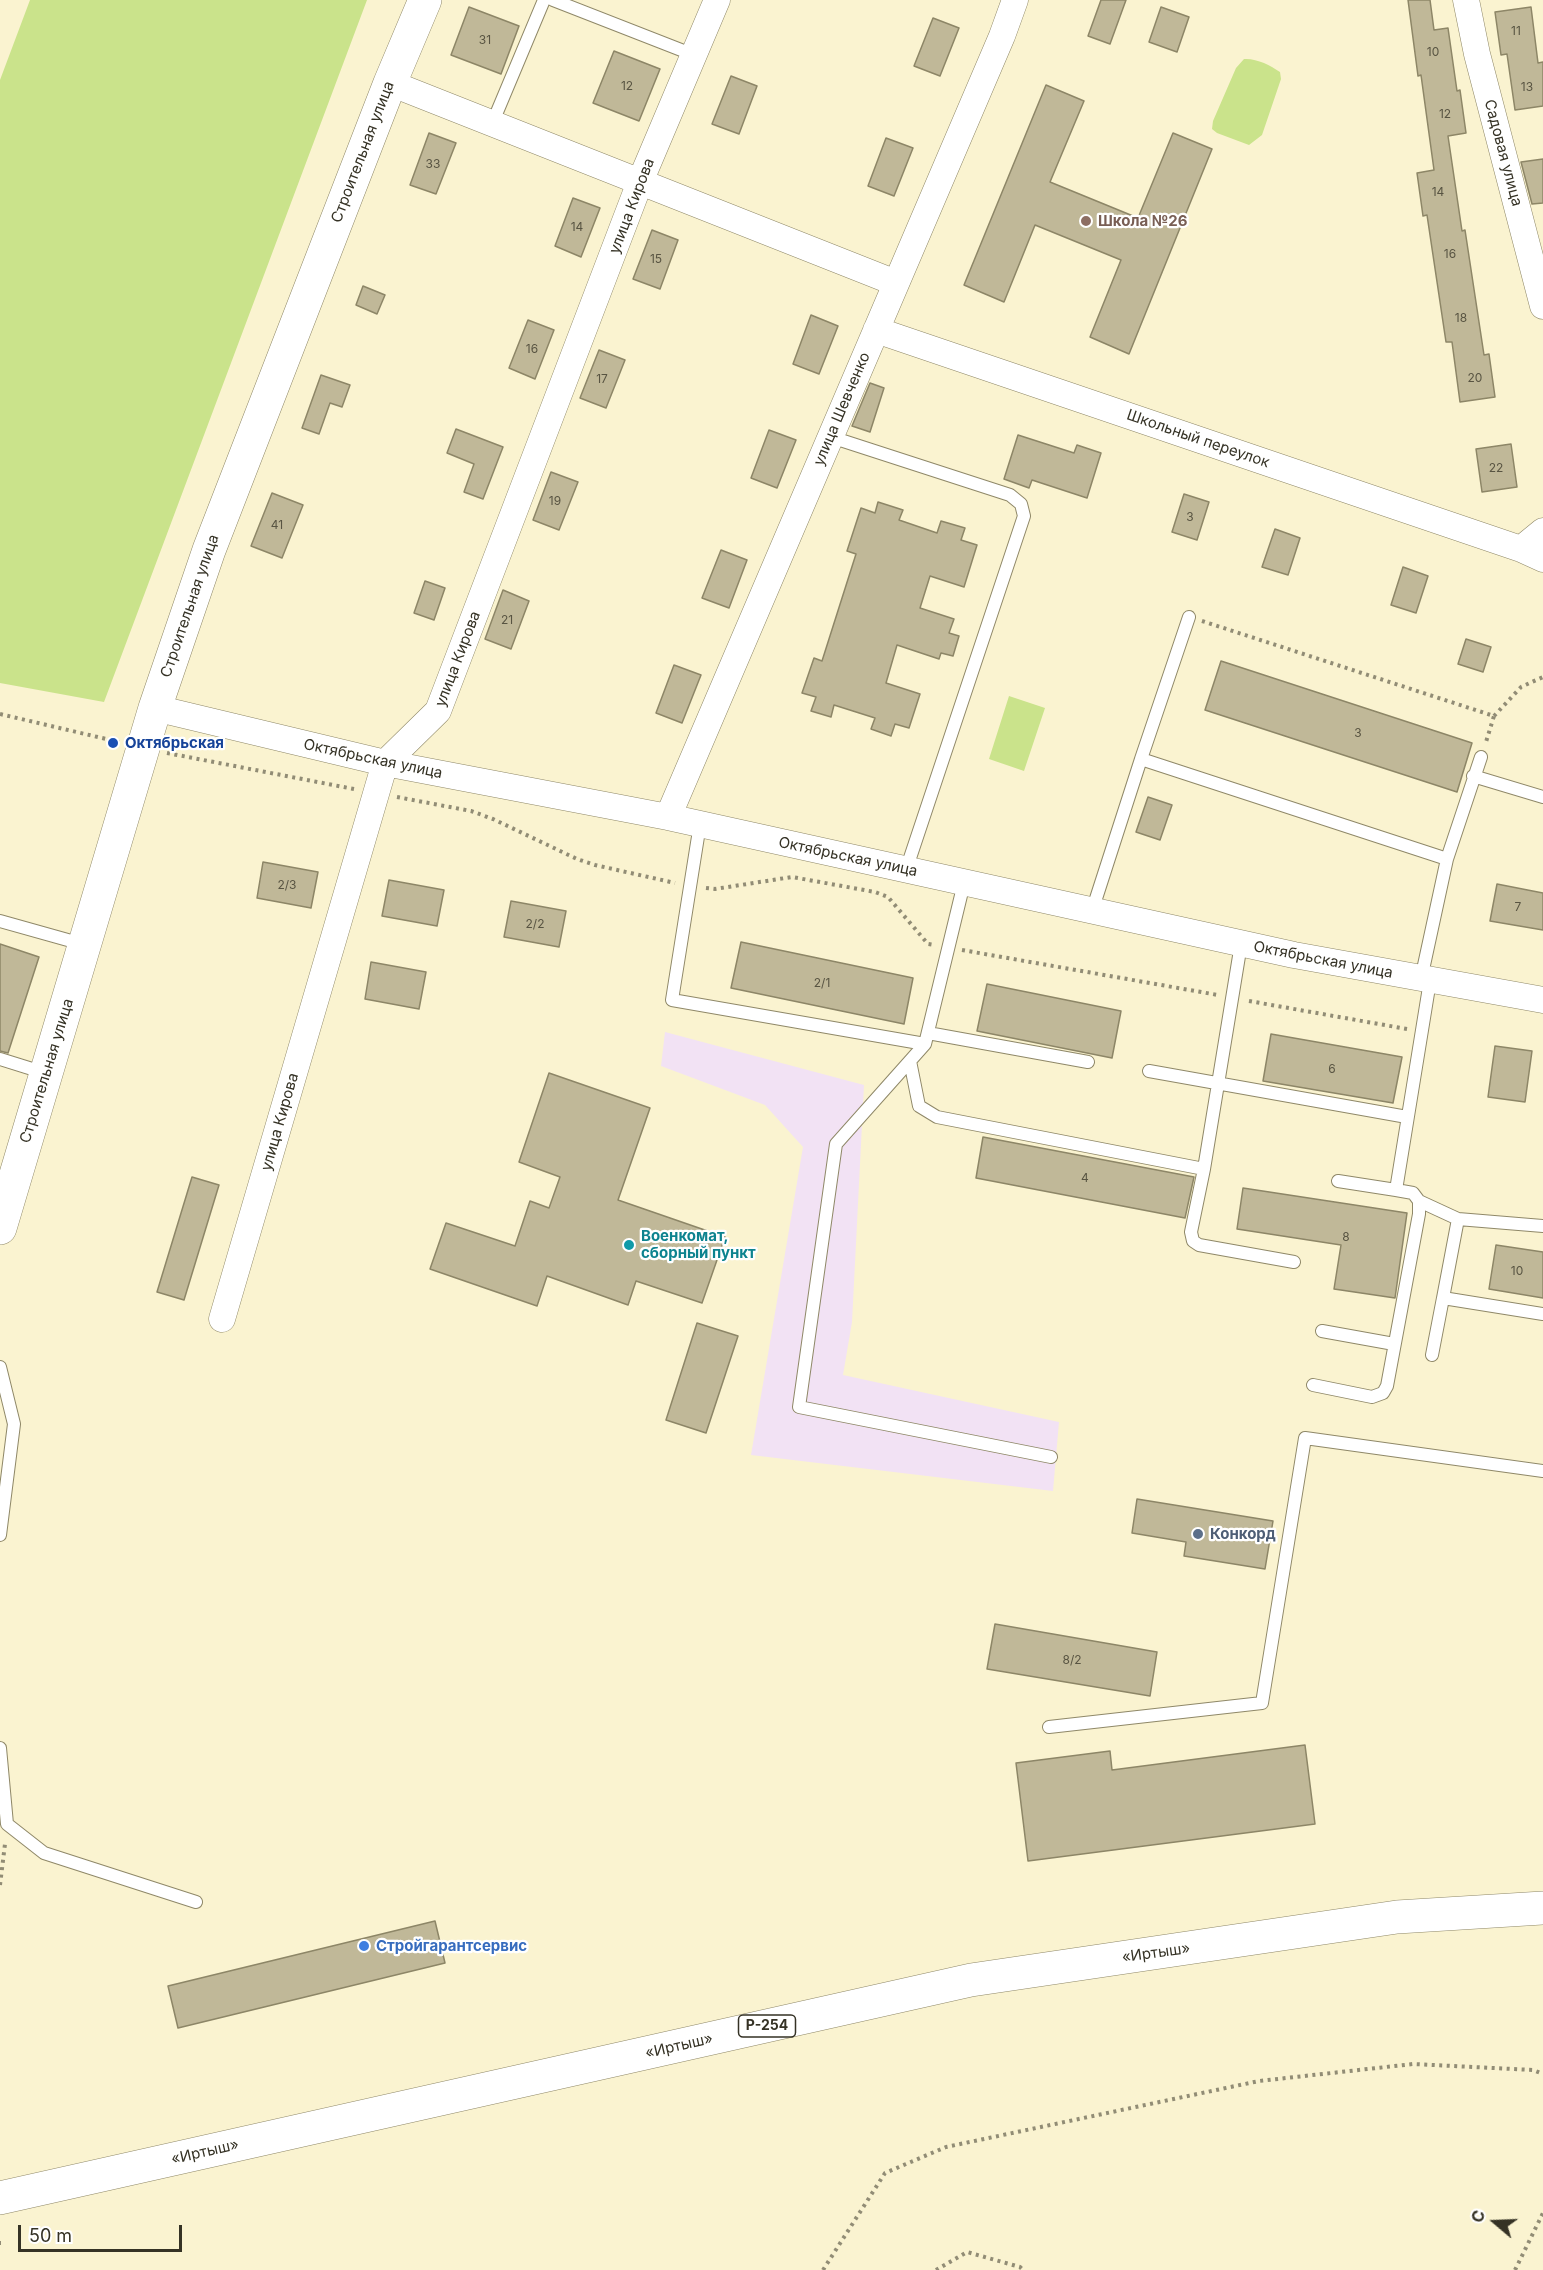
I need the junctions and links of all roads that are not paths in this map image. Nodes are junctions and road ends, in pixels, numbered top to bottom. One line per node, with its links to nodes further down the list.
1 (425, 0): 8 (main road, Строительная улица)
2 (544, 0): 9 (lane)
3 (553, 0): 7 (lane)
4 (1014, 0): 11 (street, улица Шевченко)
5 (1466, 0): 12 (street, Садовая улица)
6 (711, 2): 7 (street, улица Кирова)
7 (694, 55): 10 (street, улица Кирова)
8 (390, 83): 9 (street); 18 (main road, Строительная улица)
9 (492, 124): 10 (street)
10 (640, 182): 11 (street); 21 (street, улица Кирова)
11 (896, 283): 13 (street, улица Шевченко)
12 (1543, 306)
13 (876, 330): 14 (street, улица Шевченко); 16 (street, Школьный переулок)
14 (831, 437): 24 (street, улица Шевченко); 27 (lane)
15 (1543, 531): 16 (street, Школьный переулок)
16 (1532, 554)
17 (1189, 617): 20 (lane)
18 (155, 708): 21 (street, Октябрьская улица); 32 (main road, Строительная улица)
19 (1481, 757): 22 (lane)
20 (1141, 759): 26 (lane); 29 (lane)
21 (385, 763): 24 (street, Октябрьская улица); 53 (street, улица Кирова)
22 (1473, 776): 23 (lane); 26 (lane)
23 (1543, 797)
24 (668, 818): 25 (street, Октябрьская улица)
25 (700, 824): 27 (street, Октябрьская улица); 35 (lane)
26 (1447, 859): 33 (lane)
27 (906, 870): 28 (street, Октябрьская улица)
28 (964, 883): 29 (street, Октябрьская улица); 35 (lane)
29 (1092, 911): 31 (street, Октябрьская улица)
30 (0, 921): 32 (lane)
31 (1241, 944): 33 (street, Октябрьская улица); 41 (lane)
32 (85, 945): 40 (main road, Строительная улица)
33 (1425, 980): 34 (street, Октябрьская улица); 42 (lane)
34 (1543, 1000)
35 (927, 1039): 37 (lane); 38 (lane)
36 (0, 1059): 40 (lane)
37 (910, 1061): 43 (lane); 59 (lane)
38 (1089, 1062)
39 (1149, 1071): 41 (lane)
40 (46, 1073): 49 (main road, Строительная улица)
41 (1218, 1082): 42 (lane); 43 (lane)
42 (1407, 1117): 45 (lane)
43 (1204, 1169): 50 (lane)
44 (1338, 1181): 45 (lane)
45 (1396, 1190): 46 (lane)
46 (1419, 1201): 47 (lane); 55 (lane)
47 (1458, 1219): 48 (lane); 51 (lane)
48 (1543, 1226)
49 (0, 1228)
50 (1294, 1262)
51 (1443, 1298): 52 (lane); 56 (lane)
52 (1543, 1314)
53 (222, 1319)
54 (1322, 1331): 55 (lane)
55 (1394, 1344): 58 (lane)
56 (1432, 1355)
57 (0, 1367): 61 (lane)
58 (1313, 1385)
59 (1051, 1457)
60 (1543, 1471): 62 (lane)
61 (0, 1535)
62 (1049, 1727)
63 (0, 1748): 64 (lane)
64 (196, 1902)
65 (1543, 1908): 66 (main road, «Иртыш» / Р-254)
66 (0, 2198)

